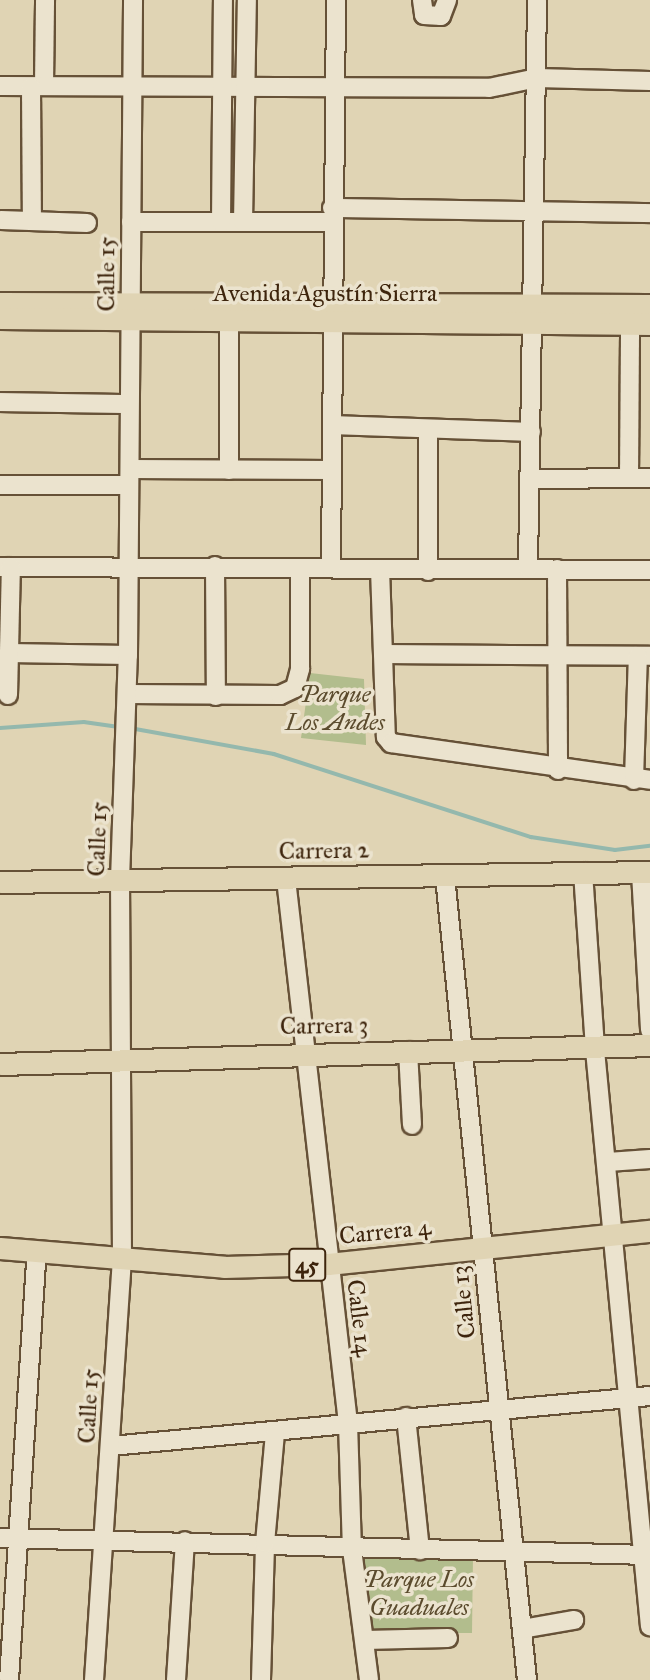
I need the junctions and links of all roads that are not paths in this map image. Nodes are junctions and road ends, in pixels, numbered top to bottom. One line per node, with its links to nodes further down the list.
1 (46, 0): 15 (street)
2 (133, 0): 11 (street, Calle 15)
3 (223, 0): 12 (street)
4 (247, 0): 13 (street)
5 (336, 0): 16 (street)
6 (422, 0): 8 (street)
7 (537, 0): 9 (street)
8 (446, 7)
9 (537, 78): 10 (street); 16 (street); 17 (street)
10 (650, 81)
11 (131, 85): 12 (street); 15 (street); 22 (street, Calle 15)
12 (223, 85): 13 (street); 23 (street)
13 (247, 85): 16 (street); 24 (street)
14 (0, 86): 15 (street)
15 (37, 86): 21 (street)
16 (334, 87): 19 (street)
17 (535, 211): 18 (street); 19 (street); 30 (street)
18 (650, 213)
19 (332, 215): 24 (street); 29 (street)
20 (1, 220): 21 (street)
21 (32, 220): 25 (street)
22 (131, 222): 23 (street); 28 (street, Calle 15)
23 (221, 222): 24 (street)
24 (243, 222)
25 (87, 223)
26 (0, 303): 28 (main road, Avenida Agustín Sierra)
27 (650, 305): 30 (main road, Avenida Agustín Sierra)
28 (131, 312): 29 (main road, Avenida Agustín Sierra); 31 (main road, Avenida Agustín Sierra); 32 (main road, Avenida Agustín Sierra); 35 (street, Calle 15)
29 (332, 312): 30 (main road, Avenida Agustín Sierra); 32 (main road, Avenida Agustín Sierra); 36 (street)
30 (530, 313): 33 (main road, Avenida Agustín Sierra); 38 (street)
31 (0, 318)
32 (229, 320): 39 (street)
33 (640, 324): 42 (street)
34 (0, 402): 35 (street)
35 (129, 404): 41 (street, Calle 15)
36 (332, 425): 37 (street); 40 (street)
37 (428, 429): 38 (street); 55 (street)
38 (531, 432): 44 (street)
39 (229, 470): 40 (street); 41 (street)
40 (331, 470): 49 (street)
41 (130, 477): 45 (street); 46 (street, Calle 15)
42 (629, 478): 43 (street); 44 (street)
43 (650, 478)
44 (531, 479): 50 (street)
45 (0, 485)
46 (129, 565): 47 (street); 48 (street); 58 (street, Calle 15)
47 (215, 566): 51 (street); 63 (street)
48 (6, 567): 56 (street)
49 (331, 568): 51 (street); 52 (street)
50 (528, 568): 53 (street); 55 (street)
51 (300, 569): 63 (street)
52 (380, 569): 55 (street); 57 (street)
53 (557, 569): 54 (street); 59 (street)
54 (650, 570)
55 (428, 571)
56 (9, 653): 58 (street); 62 (street)
57 (383, 653): 59 (street); 64 (street)
58 (128, 655): 61 (street, Calle 15)
59 (556, 656): 60 (street); 64 (street)
60 (644, 656): 65 (street)
61 (128, 694): 63 (street); 70 (street, Calle 15)
62 (8, 695)
63 (216, 696)
64 (558, 771): 65 (street)
65 (642, 780)
66 (583, 872): 67 (main road, Carrera 2); 68 (main road, Carrera 2); 74 (street)
67 (645, 873): 72 (street)
68 (445, 877): 69 (main road, Carrera 2); 76 (street, Calle 13)
69 (286, 878): 70 (main road, Carrera 2); 77 (street, Calle 14)
70 (120, 880): 71 (main road, Carrera 2); 78 (street, Calle 15)
71 (0, 882)
72 (650, 1031)
73 (650, 1045): 74 (main road, Carrera 3)
74 (595, 1050): 76 (main road, Carrera 3); 82 (street)
75 (408, 1051): 76 (main road, Carrera 3); 77 (main road, Carrera 3); 80 (street)
76 (463, 1052): 86 (street, Calle 13)
77 (306, 1053): 78 (main road, Carrera 3); 89 (street, Calle 14)
78 (121, 1058): 79 (main road, Carrera 3); 88 (street, Calle 15)
79 (0, 1065)
80 (412, 1125)
81 (650, 1159): 82 (street)
82 (608, 1162): 84 (street)
83 (650, 1231): 84 (main road, Carrera 4 / 45)
84 (613, 1235): 86 (main road, Carrera 4 / 45); 91 (street)
85 (0, 1248): 87 (main road, Carrera 4 / 45)
86 (483, 1250): 89 (main road, Carrera 4 / 45); 92 (street, Calle 13)
87 (37, 1252): 88 (main road, Carrera 4 / 45); 97 (street)
88 (122, 1259): 89 (main road, Carrera 4 / 45); 96 (street, Calle 15)
89 (328, 1264): 94 (street, Calle 14)
90 (650, 1396): 91 (street)
91 (631, 1398): 92 (street); 104 (street)
92 (500, 1412): 93 (street); 103 (street, Calle 13)
93 (406, 1417): 94 (street); 102 (street)
94 (348, 1423): 95 (street); 101 (street, Calle 14)
95 (275, 1434): 96 (street); 100 (street)
96 (111, 1446): 98 (street, Calle 15)
97 (8, 1539): 98 (street); 110 (street)
98 (105, 1539): 99 (street); 111 (street, Calle 15)
99 (185, 1541): 100 (street); 112 (street)
100 (265, 1543): 101 (street); 113 (street)
101 (352, 1549): 102 (street); 109 (street, Calle 14)
102 (420, 1550): 103 (street)
103 (514, 1553): 104 (street); 107 (street, Calle 13)
104 (646, 1555): 106 (street)
105 (574, 1620): 107 (street)
106 (650, 1626)
107 (522, 1629): 115 (street, Calle 13)
108 (449, 1637): 109 (street)
109 (365, 1640): 114 (street, Calle 14)
110 (9, 1680)
111 (94, 1680)
112 (176, 1680)
113 (261, 1680)
114 (369, 1680)
115 (527, 1680)

